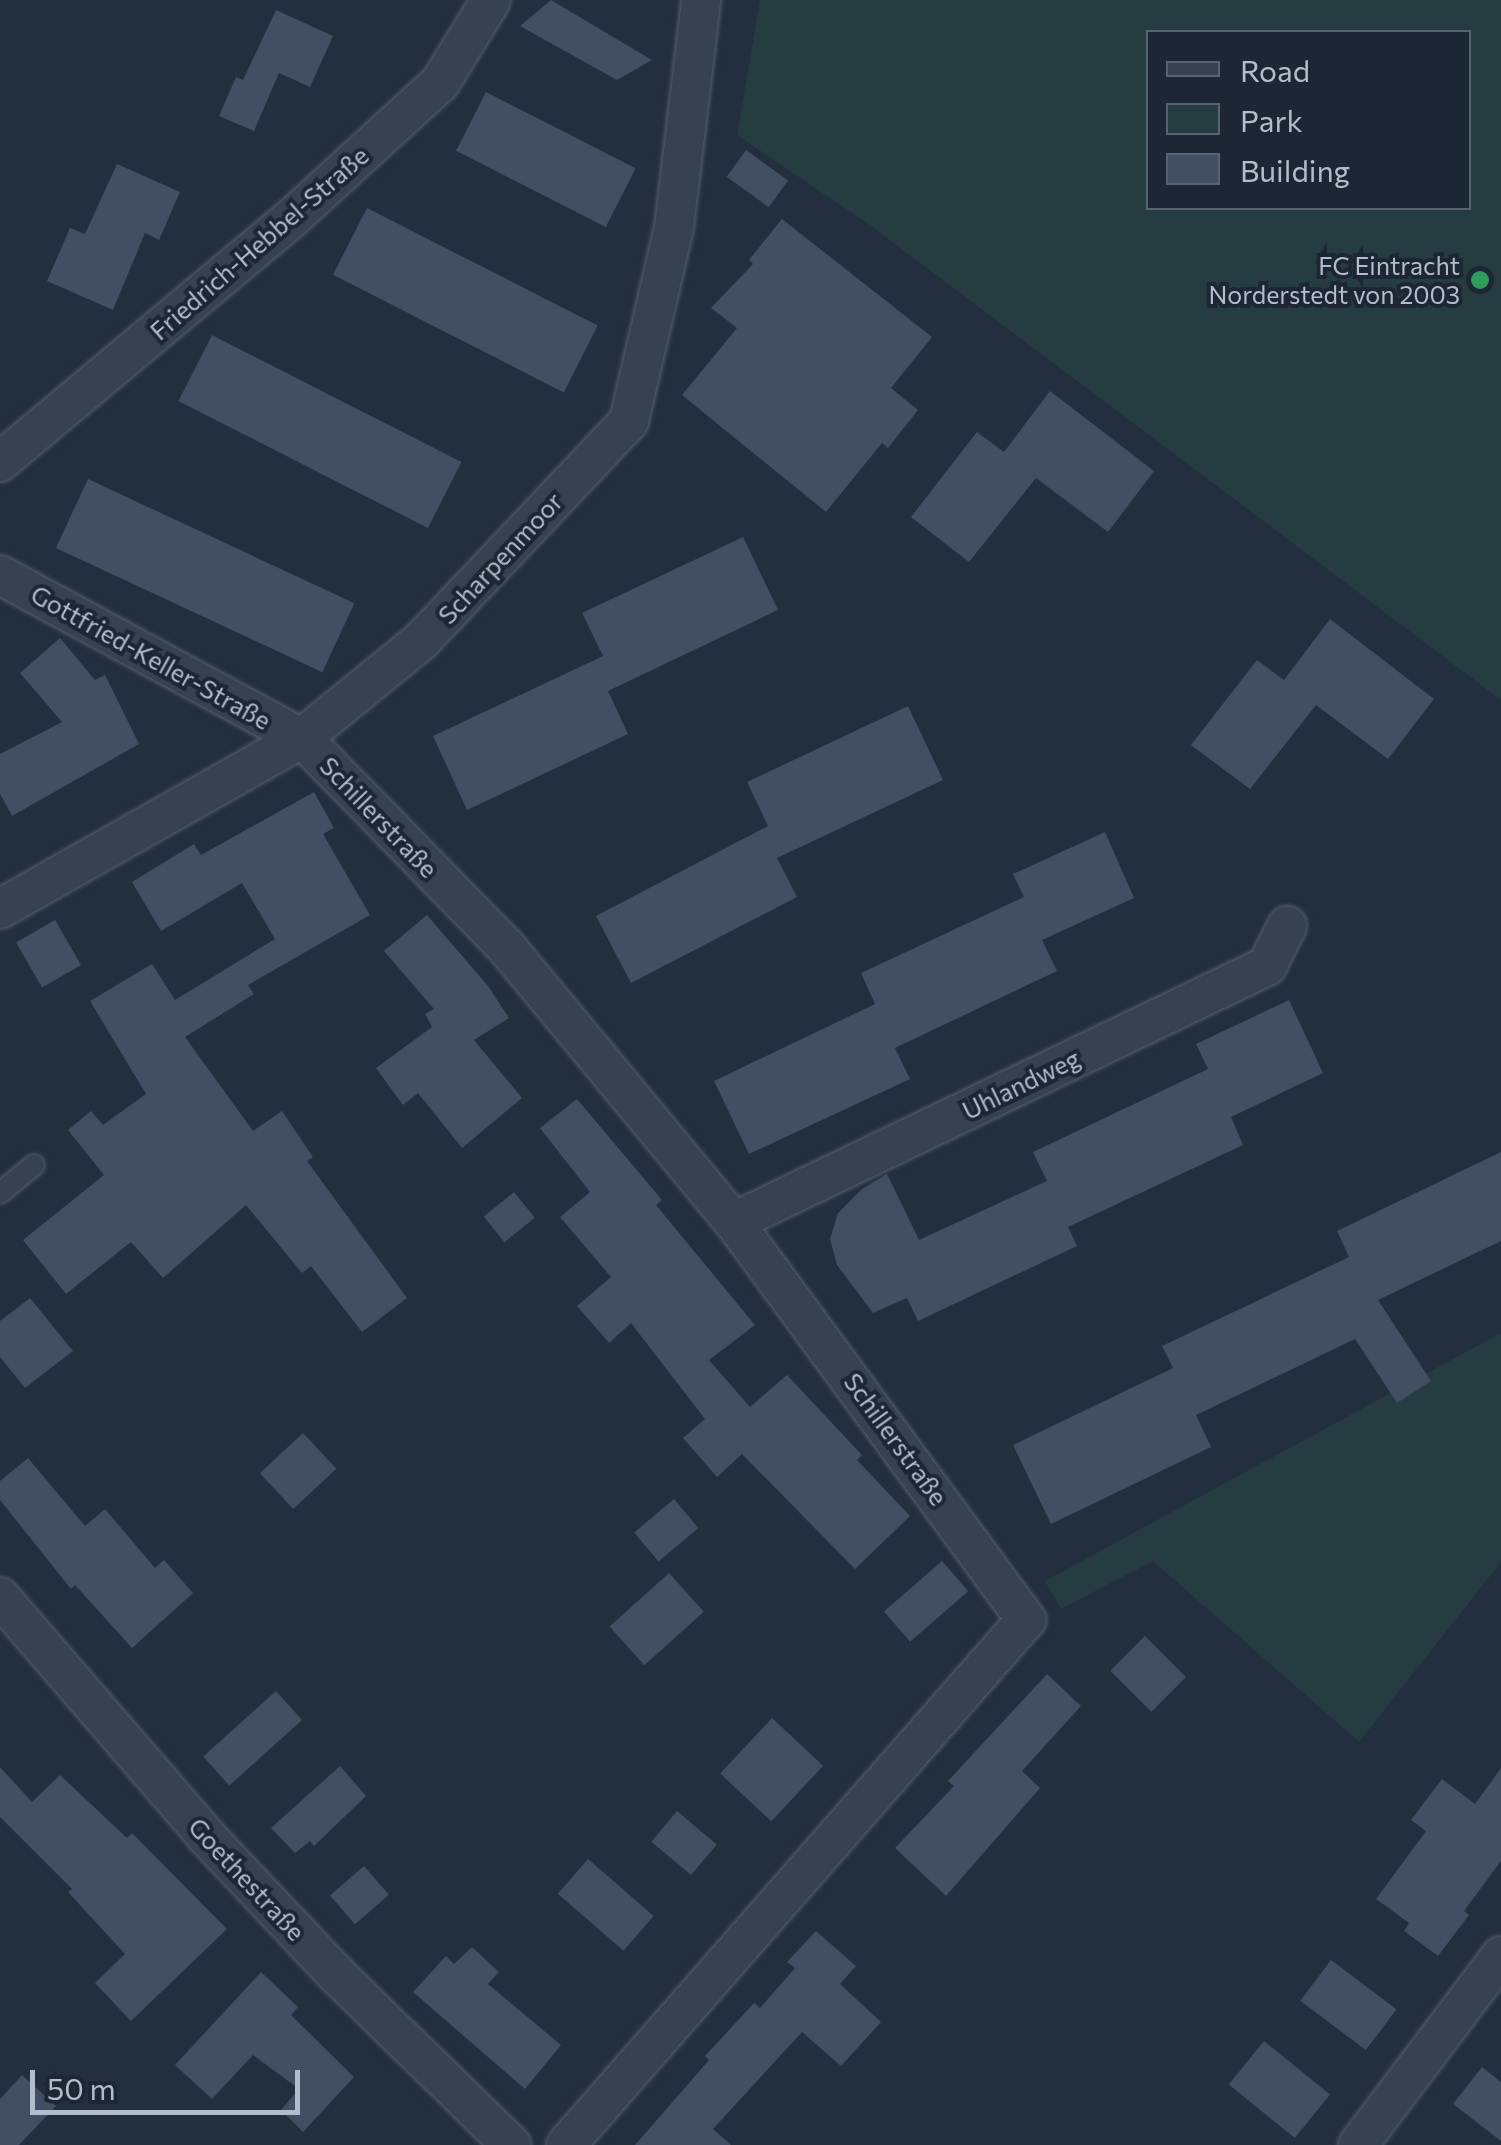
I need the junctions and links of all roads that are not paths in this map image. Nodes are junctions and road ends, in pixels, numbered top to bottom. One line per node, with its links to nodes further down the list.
1 (491, 0): 3 (street, Friedrich-Hebbel-Straße)
2 (701, 0): 5 (street, Scharpenmoor)
3 (0, 462)
4 (0, 575): 5 (street, Gottfried-Keller-Straße)
5 (302, 738): 6 (street, Scharpenmoor); 10 (street, Schillerstraße)
6 (0, 909)
7 (1287, 926): 10 (street, Uhlandweg)
8 (34, 1164): 9 (lane)
9 (0, 1194)
10 (734, 1222): 14 (street, Schillerstraße)
11 (0, 1597): 13 (street, Goethestraße)
12 (1501, 1956): 15 (street)
13 (511, 2145)
14 (566, 2145)
15 (1358, 2145)

